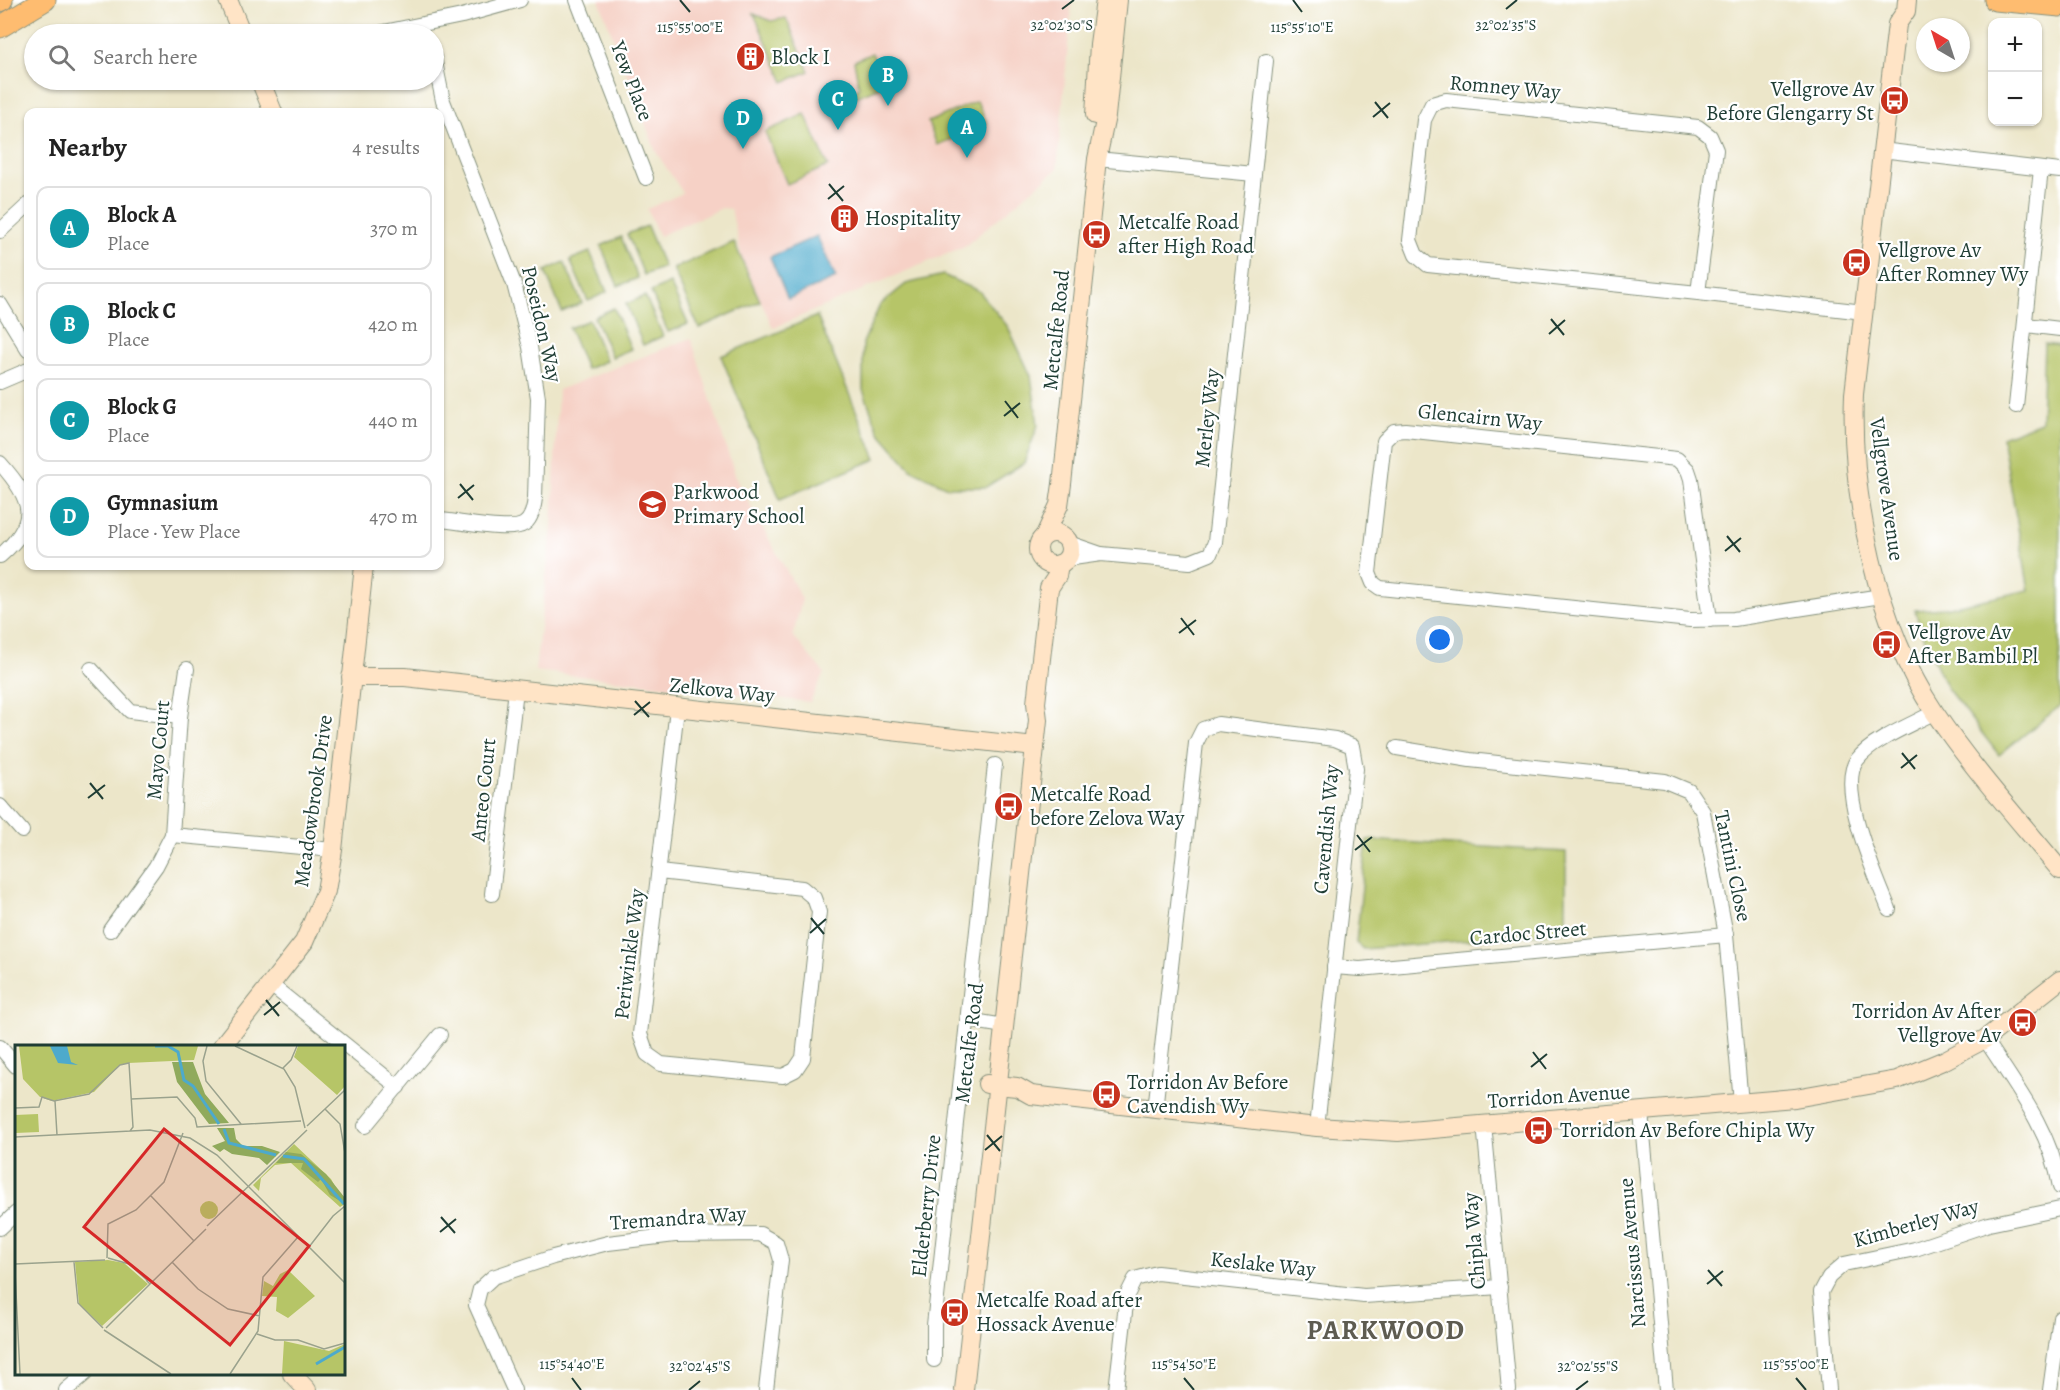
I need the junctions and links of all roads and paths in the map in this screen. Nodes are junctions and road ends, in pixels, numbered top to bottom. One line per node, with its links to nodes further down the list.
1 (45, 0): 14 (main road)
2 (228, 0): 11 (street)
3 (520, 0): 12 (street)
4 (577, 0): 24 (street, Yew Place)
5 (1105, 0): 20 (street, Metcalfe Road)
6 (1118, 0): 20 (street, Metcalfe Road)
7 (1894, 0): 13 (street, Vellgrove Avenue)
8 (1907, 0): 13 (street, Vellgrove Avenue)
9 (1995, 0): 10 (main road)
10 (2060, 6)
11 (238, 24)
12 (444, 24)
13 (1898, 24): 19 (street, Vellgrove Avenue)
14 (0, 27)
15 (1266, 61): 23 (street, Merley Way)
16 (264, 90): 18 (street)
17 (441, 90): 39 (street, Poseidon Way)
18 (271, 108)
19 (1881, 150): 21 (street); 29 (street, Vellgrove Avenue)
20 (1097, 159): 23 (street); 38 (street, Metcalfe Road)
21 (2042, 169): 22 (street); 30 (street)
22 (2060, 171)
23 (1254, 174): 42 (street, Merley Way)
24 (646, 178)
25 (24, 209): 26 (street)
26 (0, 231)
27 (1698, 293): 27 (street, Romney Way); 29 (street, Romney Way)
28 (0, 304): 32 (street)
29 (1864, 312): 45 (street, Vellgrove Avenue)
30 (2026, 325): 31 (street); 35 (street)
31 (2060, 329)
32 (24, 343)
33 (24, 372): 34 (street)
34 (0, 382)
35 (2016, 406)
36 (0, 463): 37 (street)
37 (24, 494)
38 (1059, 505): 41 (street, Metcalfe Road); 42 (street, Metcalfe Road)
39 (444, 520)
40 (24, 530): 43 (street)
41 (1045, 535): 42 (street); 42 (street, Metcalfe Road)
42 (1061, 553): 54 (street, Metcalfe Road)
43 (0, 556)
44 (364, 570): 49 (street, Meadowbrook Drive)
45 (1881, 596): 46 (street, Glencairn Way); 52 (street, Vellgrove Avenue)
46 (1710, 620): 46 (street, Glencairn Way)
47 (91, 669): 53 (street)
48 (187, 669): 53 (street, Mayo Court)
49 (352, 672): 50 (street, Zelkova Way); 60 (street, Meadowbrook Drive)
50 (516, 690): 51 (street, Zelkova Way); 63 (street, Anteo Court)
51 (677, 708): 54 (street, Zelkova Way); 62 (street, Periwinkle Way)
52 (1935, 712): 61 (street, Vellgrove Avenue); 64 (street)
53 (180, 717): 59 (street, Mayo Court)
54 (1030, 746): 71 (street, Metcalfe Road)
55 (1397, 748): 66 (street, Tantini Close)
56 (995, 765): 70 (street, Elderberry Drive)
57 (0, 806): 58 (street)
58 (22, 831)
59 (172, 835): 60 (street); 65 (street, Mayo Court)
60 (333, 850): 69 (street, Meadowbrook Drive)
61 (2060, 870)
62 (659, 872): 62 (street, Periwinkle Way)
63 (492, 894)
64 (1889, 909)
65 (110, 930)
66 (1726, 935): 67 (street, Cardoc Street); 79 (street, Tantini Close)
67 (1334, 967): 80 (street, Cavendish Way); 84 (street, Cavendish Way)
68 (2060, 980): 73 (street, Torridon Avenue)
69 (271, 985): 74 (street, Meadowbrook Drive); 77 (street)
70 (968, 1020): 71 (street); 91 (street, Elderberry Drive)
71 (999, 1025): 78 (street, Metcalfe Road)
72 (440, 1035): 77 (street)
73 (1985, 1039): 79 (street, Torridon Avenue); 85 (street)
74 (224, 1045)
75 (0, 1047): 76 (street)
76 (15, 1065)
77 (398, 1087): 83 (street)
78 (991, 1091): 80 (street, Torridon Avenue); 98 (street, Metcalfe Road); 99 (street, Metcalfe Road)
79 (1741, 1103): 81 (street, Torridon Avenue)
80 (1155, 1110): 84 (street, Torridon Avenue)
81 (1641, 1112): 82 (street, Torridon Avenue); 102 (street, Narcissus Avenue)
82 (1484, 1124): 84 (street, Torridon Avenue); 89 (street, Chipla Way)
83 (365, 1126)
84 (1317, 1127)
85 (2060, 1187)
86 (2060, 1209): 103 (street, Kimberley Way)
87 (15, 1214): 88 (street)
88 (0, 1228)
89 (1500, 1287): 100 (street, Keslake Way); 101 (street, Chipla Way)
90 (2060, 1318): 104 (street)
91 (934, 1360)
92 (293, 1375): 95 (street)
93 (84, 1381): 94 (street)
94 (66, 1390)
95 (307, 1390)
96 (514, 1390): 97 (street, Tremandra Way)
97 (765, 1390)
98 (954, 1390)
99 (964, 1390)
100 (1116, 1390)
101 (1509, 1390)
102 (1665, 1390)
103 (1829, 1390)
104 (2050, 1390)

